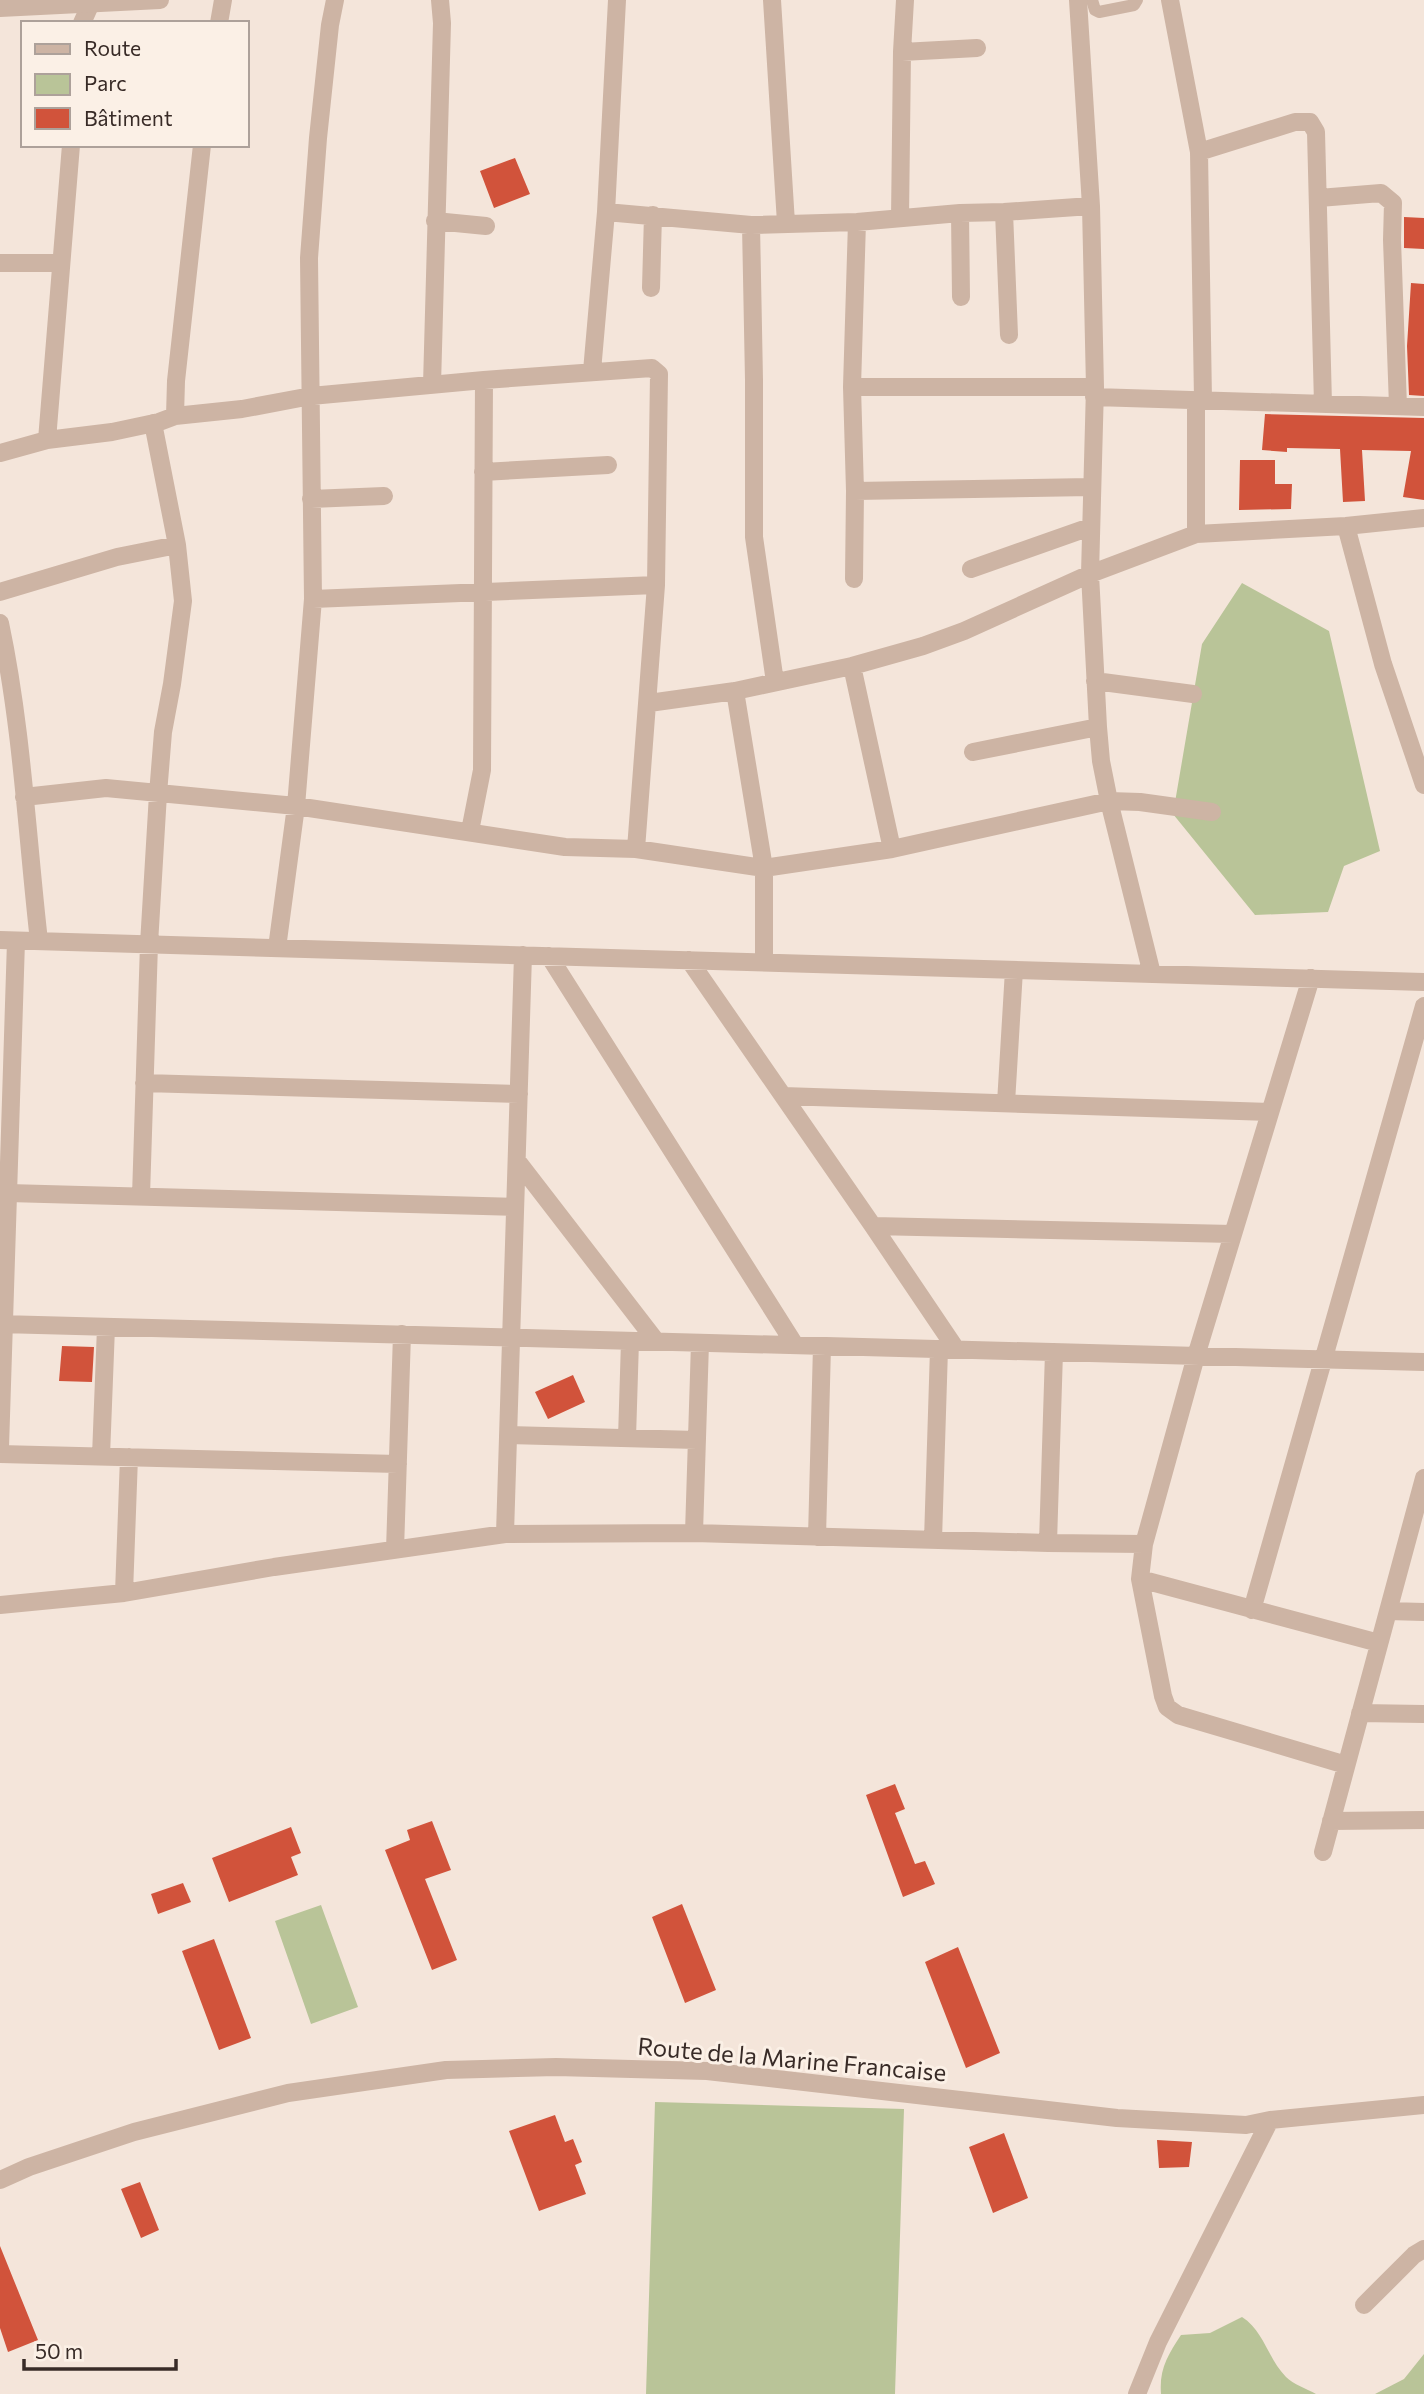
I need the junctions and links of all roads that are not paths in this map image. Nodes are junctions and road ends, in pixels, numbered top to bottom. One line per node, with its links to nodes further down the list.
1 (160, 0): 12 (street)
2 (223, 0): 15 (street)
3 (335, 0): 43 (street)
4 (440, 0): 28 (street)
5 (617, 0): 23 (street)
6 (772, 0): 30 (street)
7 (905, 0): 17 (street)
8 (1078, 0): 22 (street)
9 (1092, 0): 10 (lane)
10 (1137, 0)
11 (1170, 0): 20 (street)
12 (80, 2): 13 (street); 14 (street)
13 (11, 5)
14 (82, 21)
15 (219, 21)
16 (977, 48): 17 (street)
17 (902, 52): 27 (street)
18 (71, 147): 34 (street)
19 (202, 147): 48 (street)
20 (1199, 152): 21 (street); 44 (street)
21 (1319, 198): 45 (street); 46 (street)
22 (1091, 206): 24 (street); 42 (street)
23 (606, 212): 26 (street); 38 (street)
24 (1004, 212): 25 (street); 37 (street)
25 (960, 213): 27 (street); 36 (street)
26 (653, 215): 31 (street); 35 (street)
27 (900, 218): 29 (street)
28 (435, 221): 32 (street); 40 (street)
29 (857, 222): 30 (street); 41 (street)
30 (786, 223): 31 (street)
31 (751, 225): 74 (street)
32 (486, 226)
33 (0, 263): 34 (street)
34 (61, 263): 50 (street)
35 (652, 288)
36 (961, 297)
37 (1009, 335)
38 (592, 371): 39 (street); 66 (street)
39 (484, 380): 40 (street); 53 (street)
40 (432, 385): 43 (street)
41 (852, 387): 42 (street); 55 (street)
42 (1095, 392): 44 (street); 54 (street)
43 (311, 397): 48 (street); 57 (street)
44 (1200, 400): 45 (street); 61 (street)
45 (1323, 404): 46 (street)
46 (1398, 405): 47 (street)
47 (1424, 407)
48 (175, 416): 49 (street)
49 (153, 423): 50 (street); 62 (street)
50 (47, 440): 51 (street)
51 (0, 453)
52 (608, 465): 53 (street)
53 (483, 472): 67 (street)
54 (1091, 487): 55 (street); 60 (street)
55 (855, 491): 65 (street)
56 (384, 496): 57 (street)
57 (311, 499): 69 (street)
58 (1424, 518): 59 (street)
59 (1346, 526): 61 (street); 80 (street)
60 (1090, 527): 63 (street); 64 (street)
61 (1196, 534): 64 (street)
62 (177, 545): 68 (street); 81 (street)
63 (971, 569)
64 (1090, 575): 72 (street); 73 (street)
65 (855, 579)
66 (656, 585): 67 (street); 77 (street)
67 (482, 591): 69 (street); 86 (street)
68 (0, 592)
69 (313, 599): 84 (street)
70 (0, 623): 71 (street)
71 (4, 661): 82 (street)
72 (852, 666): 74 (street); 88 (street)
73 (1095, 681): 76 (street); 78 (street)
74 (775, 682): 75 (street)
75 (735, 691): 77 (street); 89 (street)
76 (1193, 694)
77 (649, 704): 87 (street)
78 (1098, 727): 79 (street); 83 (street)
79 (972, 752)
80 (1424, 785)
81 (158, 794): 82 (street); 84 (street); 92 (street)
82 (24, 797): 91 (street)
83 (1109, 801): 85 (street); 88 (street); 99 (street)
84 (296, 806): 86 (street); 93 (street)
85 (1212, 812)
86 (470, 831): 87 (street)
87 (636, 849): 89 (street)
88 (892, 849): 89 (street)
89 (764, 868): 97 (street)
90 (8, 941): 91 (street); 103 (street)
91 (38, 941): 92 (street)
92 (149, 944): 93 (street); 104 (street)
93 (277, 948): 94 (street)
94 (523, 955): 95 (street); 105 (street)
95 (549, 956): 96 (street); 122 (street)
96 (689, 960): 97 (street); 106 (street)
97 (764, 962): 98 (street)
98 (1014, 970): 99 (street); 107 (street)
99 (1152, 974): 100 (street)
100 (1311, 978): 101 (street); 108 (street)
101 (1424, 982)
102 (1424, 1006): 127 (street)
103 (6, 1067): 110 (street)
104 (144, 1083): 105 (street); 111 (street)
105 (519, 1094): 109 (street)
106 (783, 1096): 107 (street); 113 (street)
107 (1006, 1103): 108 (street)
108 (1270, 1112): 114 (street)
109 (518, 1162): 112 (street); 120 (street)
110 (8, 1193): 111 (street); 115 (street)
111 (141, 1196): 112 (street)
112 (515, 1207): 118 (street)
113 (873, 1226): 114 (street); 124 (street)
114 (1233, 1234): 126 (street)
115 (2, 1324): 116 (street); 132 (street)
116 (106, 1326): 117 (street); 134 (street)
117 (402, 1334): 118 (street); 136 (street)
118 (511, 1337): 119 (street); 129 (street)
119 (630, 1341): 120 (street); 130 (street)
120 (656, 1341): 121 (street)
121 (700, 1342): 122 (street); 131 (street)
122 (795, 1345): 123 (street)
123 (822, 1346): 124 (street); 141 (street)
124 (948, 1349): 125 (street); 142 (street)
125 (1054, 1352): 126 (street); 143 (street)
126 (1196, 1356): 127 (street); 144 (street)
127 (1322, 1359): 128 (street); 149 (street)
128 (1424, 1362)
129 (508, 1435): 130 (street); 140 (street)
130 (627, 1438): 131 (street)
131 (697, 1440): 139 (street)
132 (0, 1448)
133 (0, 1454): 134 (street)
134 (101, 1456): 135 (street)
135 (129, 1457): 136 (street); 147 (street)
136 (398, 1464): 145 (street)
137 (1424, 1478): 138 (street)
138 (1419, 1517): 150 (street)
139 (694, 1533): 140 (street); 141 (street)
140 (505, 1534): 145 (street)
141 (817, 1537): 142 (street)
142 (933, 1540): 143 (street)
143 (1048, 1544): 144 (street)
144 (1144, 1544): 146 (street)
145 (395, 1550): 147 (street)
146 (1140, 1579): 149 (street); 155 (street)
147 (124, 1593): 148 (street)
148 (0, 1605)
149 (1252, 1609): 152 (street)
150 (1388, 1611): 151 (street); 152 (street)
151 (1424, 1612)
152 (1380, 1643): 153 (street)
153 (1360, 1713): 154 (street); 155 (street)
154 (1424, 1714)
155 (1346, 1765): 157 (street)
156 (1424, 1820): 157 (street)
157 (1331, 1821): 158 (street)
158 (1323, 1852)
159 (1424, 2105): 160 (street, Route de la Marine Francaise)
160 (1270, 2120): 161 (street, Route de la Marine Francaise); 164 (street)
161 (0, 2180)
162 (1424, 2249): 163 (street)
163 (1364, 2305)
164 (1137, 2394)

